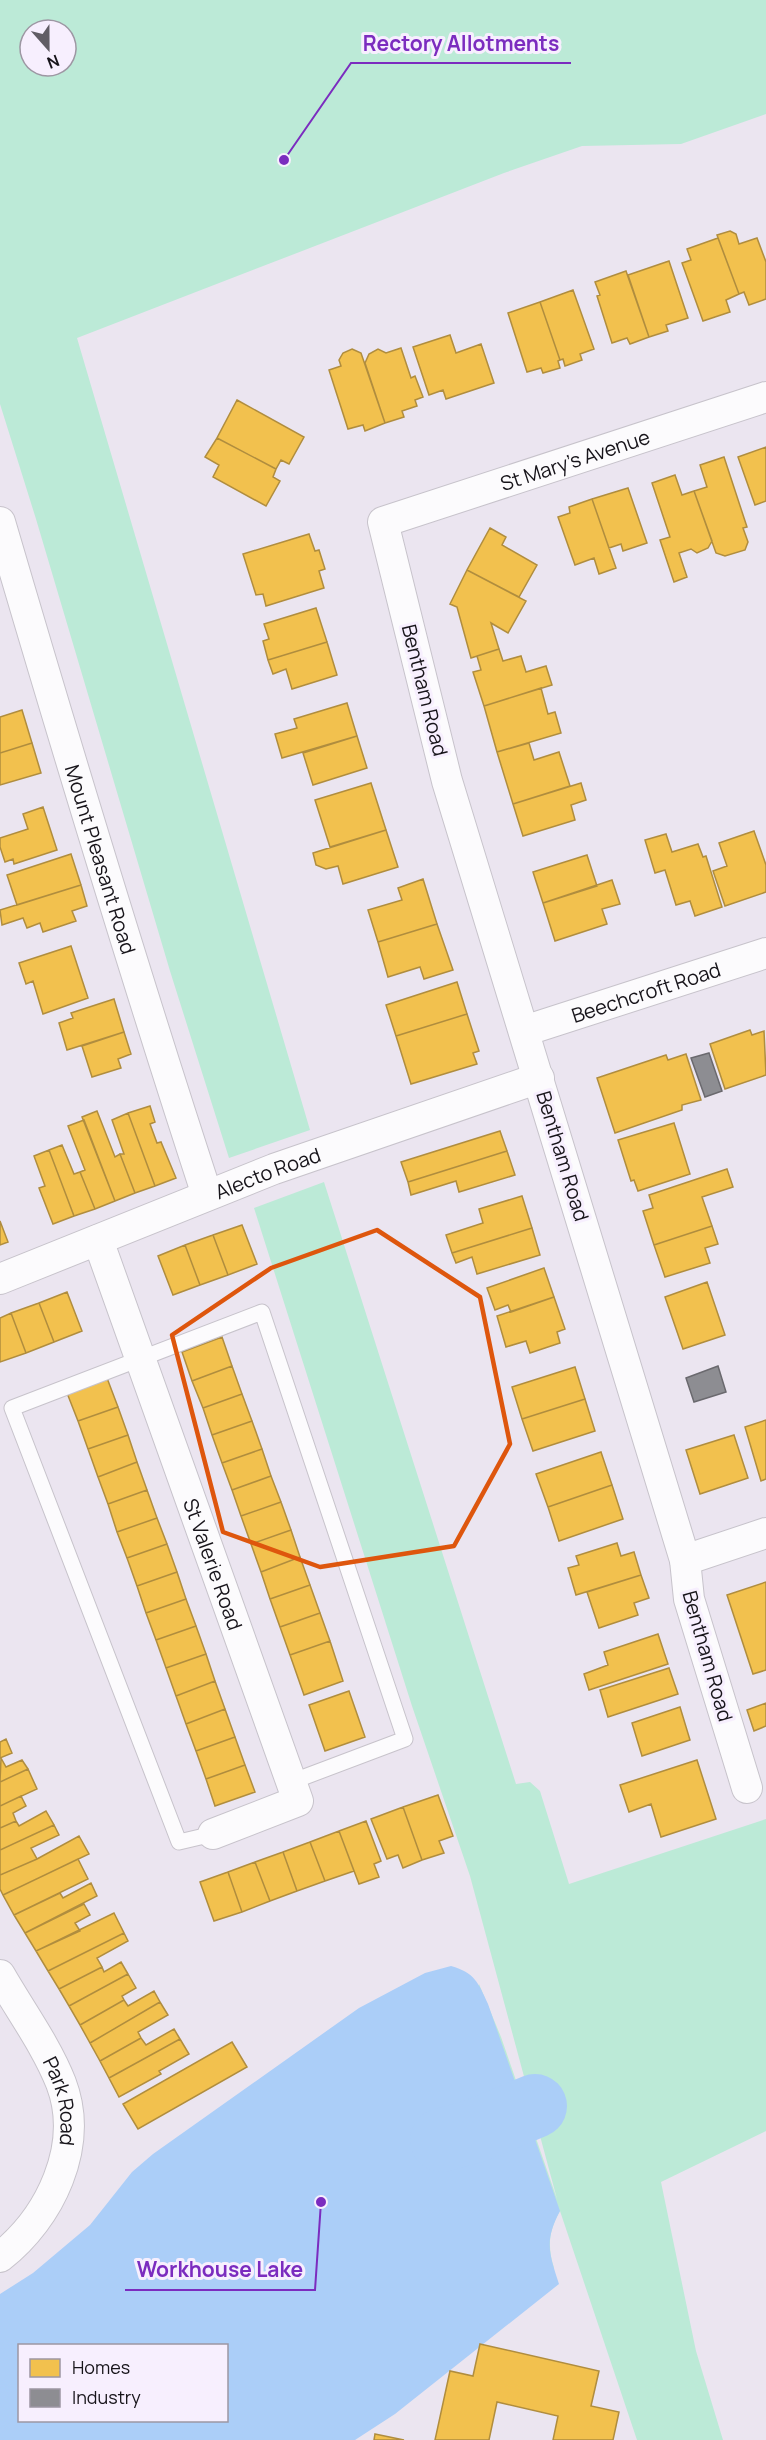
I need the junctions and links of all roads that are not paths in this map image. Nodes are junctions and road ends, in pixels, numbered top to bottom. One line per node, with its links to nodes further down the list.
1 (766, 397): 3 (street, St Mary's Avenue)
2 (0, 522): 7 (street, Mount Pleasant Road)
3 (383, 522): 5 (street, Bentham Road)
4 (766, 953): 5 (street, Beechcroft Road)
5 (524, 1031): 6 (street, Bentham Road)
6 (539, 1078): 7 (street, Alecto Road); 12 (street, Bentham Road)
7 (207, 1195): 8 (street, Alecto Road)
8 (98, 1240): 9 (street, Alecto Road); 10 (street, St Valerie Road)
9 (0, 1279)
10 (140, 1359): 13 (street, St Valerie Road); 13 (lane); 15 (lane)
11 (766, 1533): 12 (street)
12 (685, 1560): 14 (street, Bentham Road)
13 (291, 1782): 15 (street, St Valerie Road)
14 (747, 1788)
15 (213, 1834)
16 (0, 1975): 17 (street, Park Road)
17 (0, 2257)

